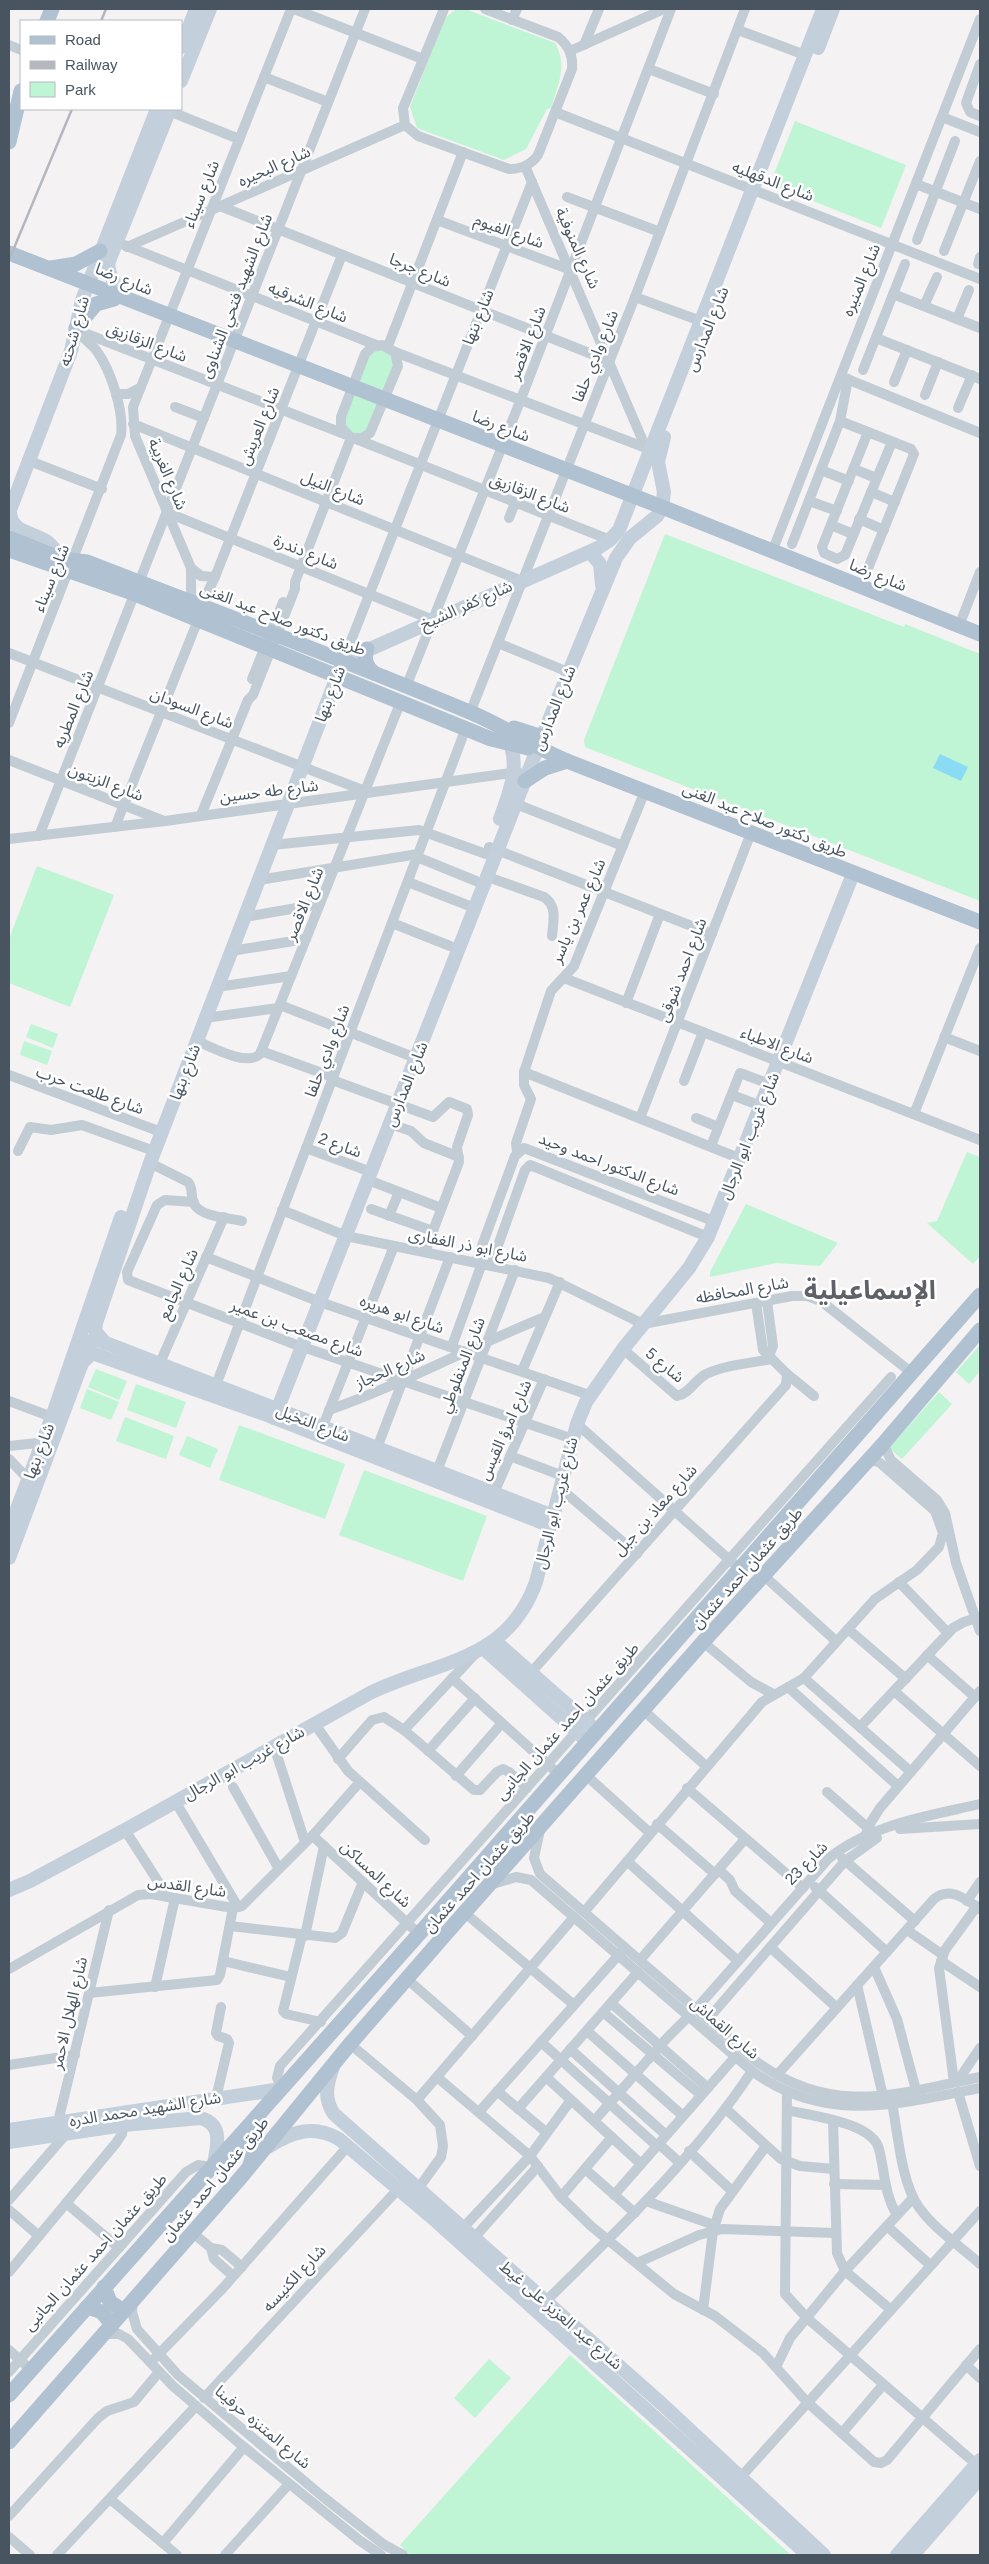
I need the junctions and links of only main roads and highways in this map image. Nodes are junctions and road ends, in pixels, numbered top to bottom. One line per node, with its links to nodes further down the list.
1 (196, 9): 5 (main road)
2 (210, 9): 6 (main road)
3 (823, 9): 13 (main road, شارع المدارس)
4 (833, 9): 13 (main road, شارع المدارس)
5 (182, 44)
6 (182, 79)
7 (20, 94): 11 (main road)
8 (20, 96): 12 (main road)
9 (166, 110): 15 (main road, شارع شحته)
10 (166, 110): 15 (main road, شارع شحته)
11 (9, 118)
12 (9, 142)
13 (757, 190): 19 (main road, شارع المدارس)
14 (9, 252): 16 (main road, شارع رضا)
15 (102, 257): 16 (main road); 17 (main road, شارع شحته); 18 (main road)
16 (51, 268): 17 (main road, شارع رضا)
17 (88, 283): 18 (main road, شارع رضا); 20 (main road, شارع شحته)
18 (118, 295): 20 (main road); 21 (main road, شارع رضا)
19 (705, 323): 21 (main road, شارع المدارس); 22 (main road, شارع المدارس)
20 (76, 330): 26 (main road, شارع شحته)
21 (633, 496): 22 (main road, شارع رضا); 25 (main road, شارع المدارس)
22 (662, 507): 27 (main road, شارع المدارس); 28 (main road, شارع رضا)
23 (9, 538): 26 (main road, طريق دكتور صلاح عبد الغنى)
24 (9, 550): 26 (main road, طريق دكتور صلاح عبد الغنى)
25 (590, 552): 27 (main road); 30 (main road, شارع كفر الشيخ)
26 (69, 563): 29 (main road, طريق دكتور صلاح عبد الغنى)
27 (600, 596): 35 (main road, شارع المدارس)
28 (980, 634)
29 (271, 641): 31 (main road, طريق دكتور صلاح عبد الغنى); 33 (main road, طريق دكتور صلاح عبد الغنى)
30 (367, 649): 31 (main road, شارع كفر الشيخ); 32 (main road)
31 (343, 661): 32 (main road, طريق دكتور صلاح عبد الغنى); 33 (main road, شارع بنها)
32 (374, 673): 34 (main road, طريق دكتور صلاح عبد الغنى)
33 (337, 676): 36 (main road, طريق دكتور صلاح عبد الغنى); 46 (main road, شارع بنها)
34 (498, 724): 35 (main road, طريق دكتور صلاح عبد الغنى); 36 (main road, شارع المدارس)
35 (540, 743): 36 (main road, طريق دكتور صلاح عبد الغنى); 37 (main road, طريق دكتور صلاح عبد الغنى); 38 (main road, شارع المدارس)
36 (511, 745): 38 (main road, شارع المدارس)
37 (567, 761): 38 (main road); 40 (main road, طريق دكتور صلاح عبد الغنى)
38 (520, 778): 39 (main road, شارع المدارس); 39 (main road, شارع المدارس)
39 (491, 850): 41 (main road, شارع المدارس)
40 (853, 874): 42 (main road, طريق دكتور صلاح عبد الغنى); 56 (main road, شارع غريب ابو الرجال)
41 (482, 879): 43 (main road, شارع المدارس); 43 (main road, شارع المدارس)
42 (980, 922)
43 (393, 1104): 44 (main road, شارع المدارس); 44 (main road, شارع المدارس)
44 (366, 1174): 50 (main road, شارع المدارس)
45 (980, 1295): 51 (main road, طريق عثمان احمد عثمان)
46 (89, 1330): 48 (main road); 49 (main road, شارع بنها)
47 (980, 1330): 53 (main road, طريق عثمان احمد عثمان)
48 (100, 1348): 49 (main road, شارع النخيل); 50 (main road, شارع النخيل); 50 (main road, شارع النخيل); 52 (main road, شارع بنها)
49 (75, 1351): 52 (main road, شارع بنها)
50 (272, 1412): 56 (main road, شارع النخيل); 56 (main road, شارع النخيل)
51 (858, 1435): 53 (main road); 54 (main road, طريق عثمان احمد عثمان)
52 (48, 1442): 57 (main road, شارع بنها); 58 (main road, شارع بنها)
53 (876, 1452): 55 (main road, طريق عثمان احمد عثمان)
54 (828, 1469): 55 (main road); 60 (main road, طريق عثمان احمد عثمان)
55 (847, 1485): 62 (main road, طريق عثمان احمد عثمان)
56 (552, 1521): 59 (main road, شارع غريب ابو الرجال)
57 (9, 1530)
58 (10, 1549)
59 (486, 1647): 60 (main road); 65 (main road, شارع غريب ابو الرجال)
60 (587, 1731): 61 (main road, طريق عثمان احمد عثمان)
61 (504, 1835): 62 (main road); 63 (main road, طريق عثمان احمد عثمان)
62 (522, 1848): 64 (main road, طريق عثمان احمد عثمان)
63 (489, 1853): 64 (main road); 67 (main road, طريق عثمان احمد عثمان)
64 (506, 1866): 66 (main road, طريق عثمان احمد عثمان)
65 (9, 1890)
66 (333, 2065): 69 (main road, طريق عثمان احمد عثمان); 78 (main road, شارع عبد العزيز على غيط)
67 (293, 2075): 68 (main road, طريق عثمان احمد عثمان); 69 (main road)
68 (281, 2088): 70 (main road, شارع الشهيد محمد الدره); 74 (main road, طريق عثمان احمد عثمان)
69 (311, 2091): 75 (main road, طريق عثمان احمد عثمان)
70 (124, 2118): 71 (main road, شارع الشهيد محمد الدره); 76 (main road, شارع الشهيد محمد الدره)
71 (63, 2127): 72 (main road, شارع الشهيد محمد الدره); 73 (main road, شارع الشهيد محمد الدره)
72 (9, 2130)
73 (9, 2142)
74 (229, 2147): 76 (main road, طريق عثمان احمد عثمان); 77 (main road)
75 (265, 2148): 77 (main road, طريق عثمان احمد عثمان); 78 (main road, شارع عبد العزيز على غيط)
76 (213, 2165): 79 (main road, طريق عثمان احمد عثمان)
77 (250, 2167): 80 (main road, طريق عثمان احمد عثمان)
78 (403, 2184): 83 (main road, شارع عبد العزيز على غيط); 83 (main road, شارع عبد العزيز على غيط)
79 (104, 2287): 80 (main road); 81 (main road, طريق عثمان احمد عثمان)
80 (129, 2306): 82 (main road, طريق عثمان احمد عثمان)
81 (87, 2307): 82 (main road); 84 (main road, طريق عثمان احمد عثمان)
82 (108, 2330): 87 (main road, طريق عثمان احمد عثمان)
83 (575, 2336): 85 (main road, شارع عبد العزيز على غيط); 86 (main road, شارع عبد العزيز على غيط)
84 (9, 2395)
85 (687, 2428): 86 (main road); 90 (main road, شارع عبد العزيز على غيط)
86 (677, 2439): 90 (main road, شارع عبد العزيز على غيط)
87 (9, 2442)
88 (978, 2462): 93 (main road)
89 (980, 2478): 94 (main road)
90 (754, 2499): 91 (main road, شارع عبد العزيز على غيط); 92 (main road, شارع عبد العزيز على غيط)
91 (808, 2555)
92 (824, 2555)
93 (897, 2555)
94 (913, 2555)

